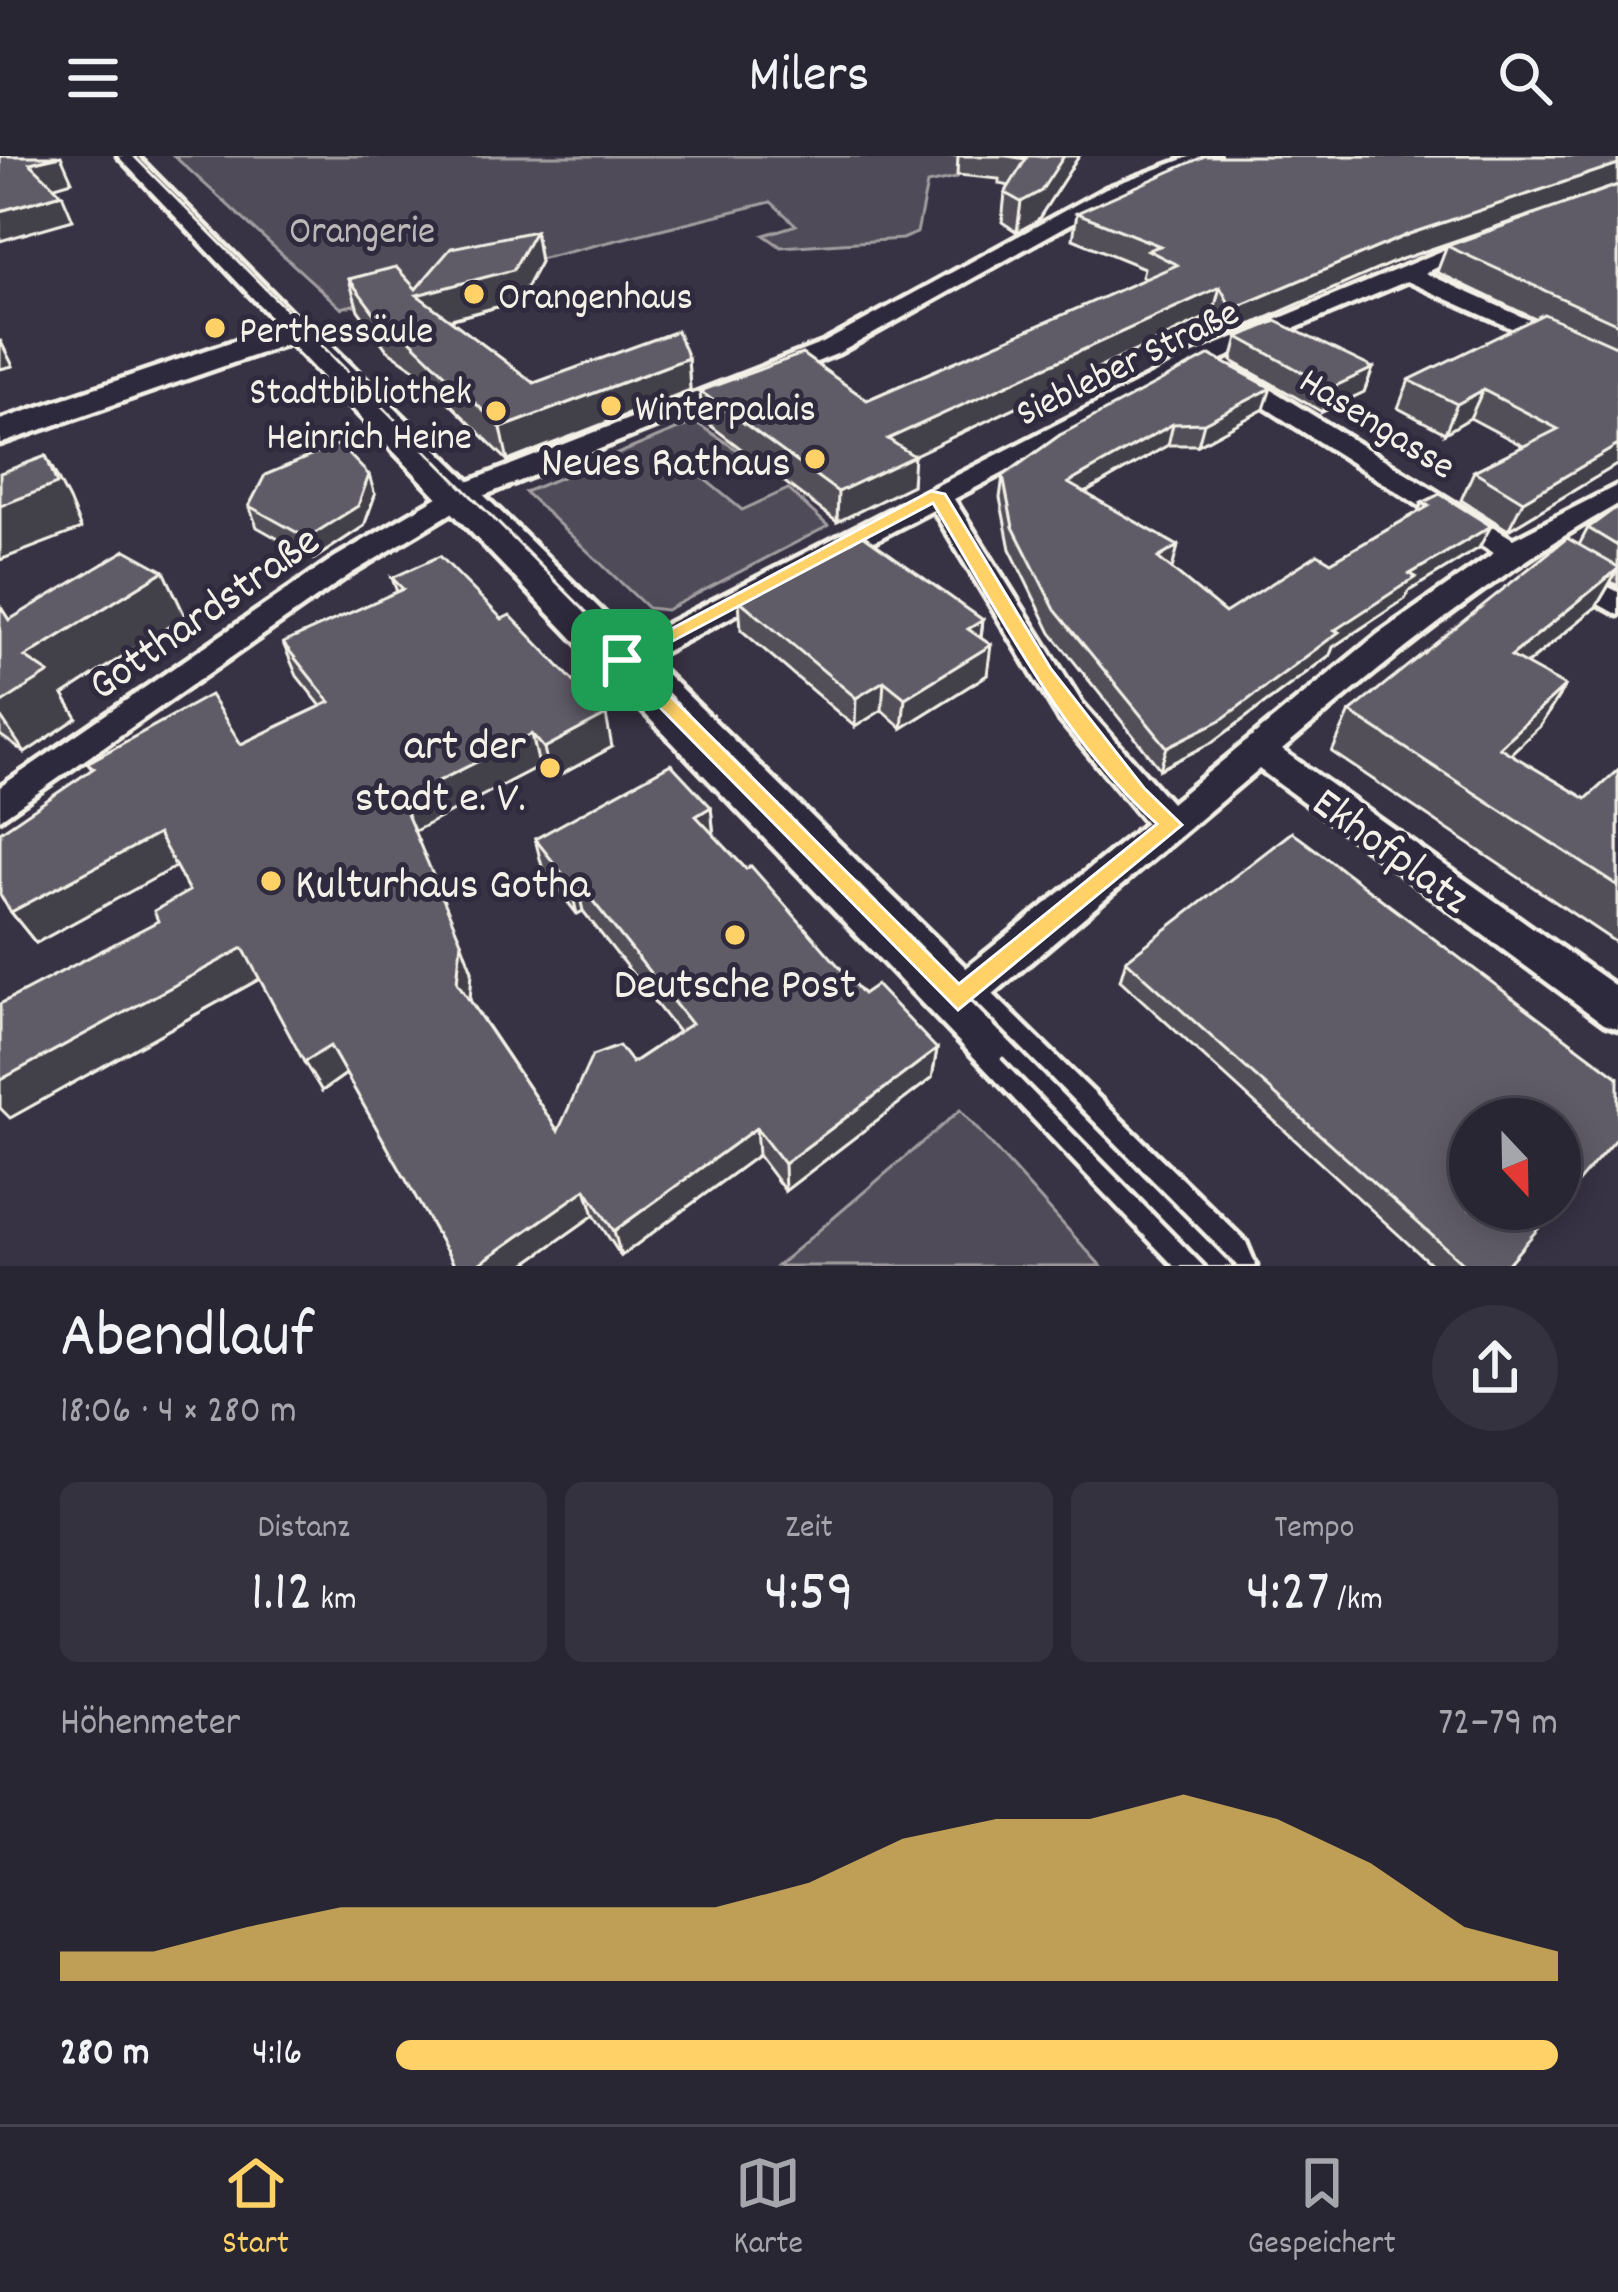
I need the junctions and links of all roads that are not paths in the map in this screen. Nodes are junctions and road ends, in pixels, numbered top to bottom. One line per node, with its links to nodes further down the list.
1 (127, 156): 5 (street)
2 (1209, 156): 11 (street, Gotthardstraße)
3 (1504, 233): 4 (street, Siebleber Straße)
4 (1406, 272): 6 (street, Siebleber Straße); 7 (street)
5 (296, 330): 8 (main road); 11 (main road)
6 (1202, 359): 9 (street, Siebleber Straße); 12 (street, Hasengasse)
7 (1618, 369)
8 (0, 433)
9 (937, 494): 14 (street); 17 (street)
10 (1618, 494): 12 (street)
11 (460, 496): 14 (main road); 16 (street, Gotthardstraße)
12 (1518, 549): 13 (street, Hasengasse); 15 (street)
13 (1618, 605)
14 (622, 660): 18 (main road)
15 (1260, 752): 17 (street); 19 (street, Ekhofplatz)
16 (0, 805)
17 (1172, 825): 18 (street)
18 (975, 986): 20 (main road)
19 (1618, 1011)
20 (1222, 1266)

